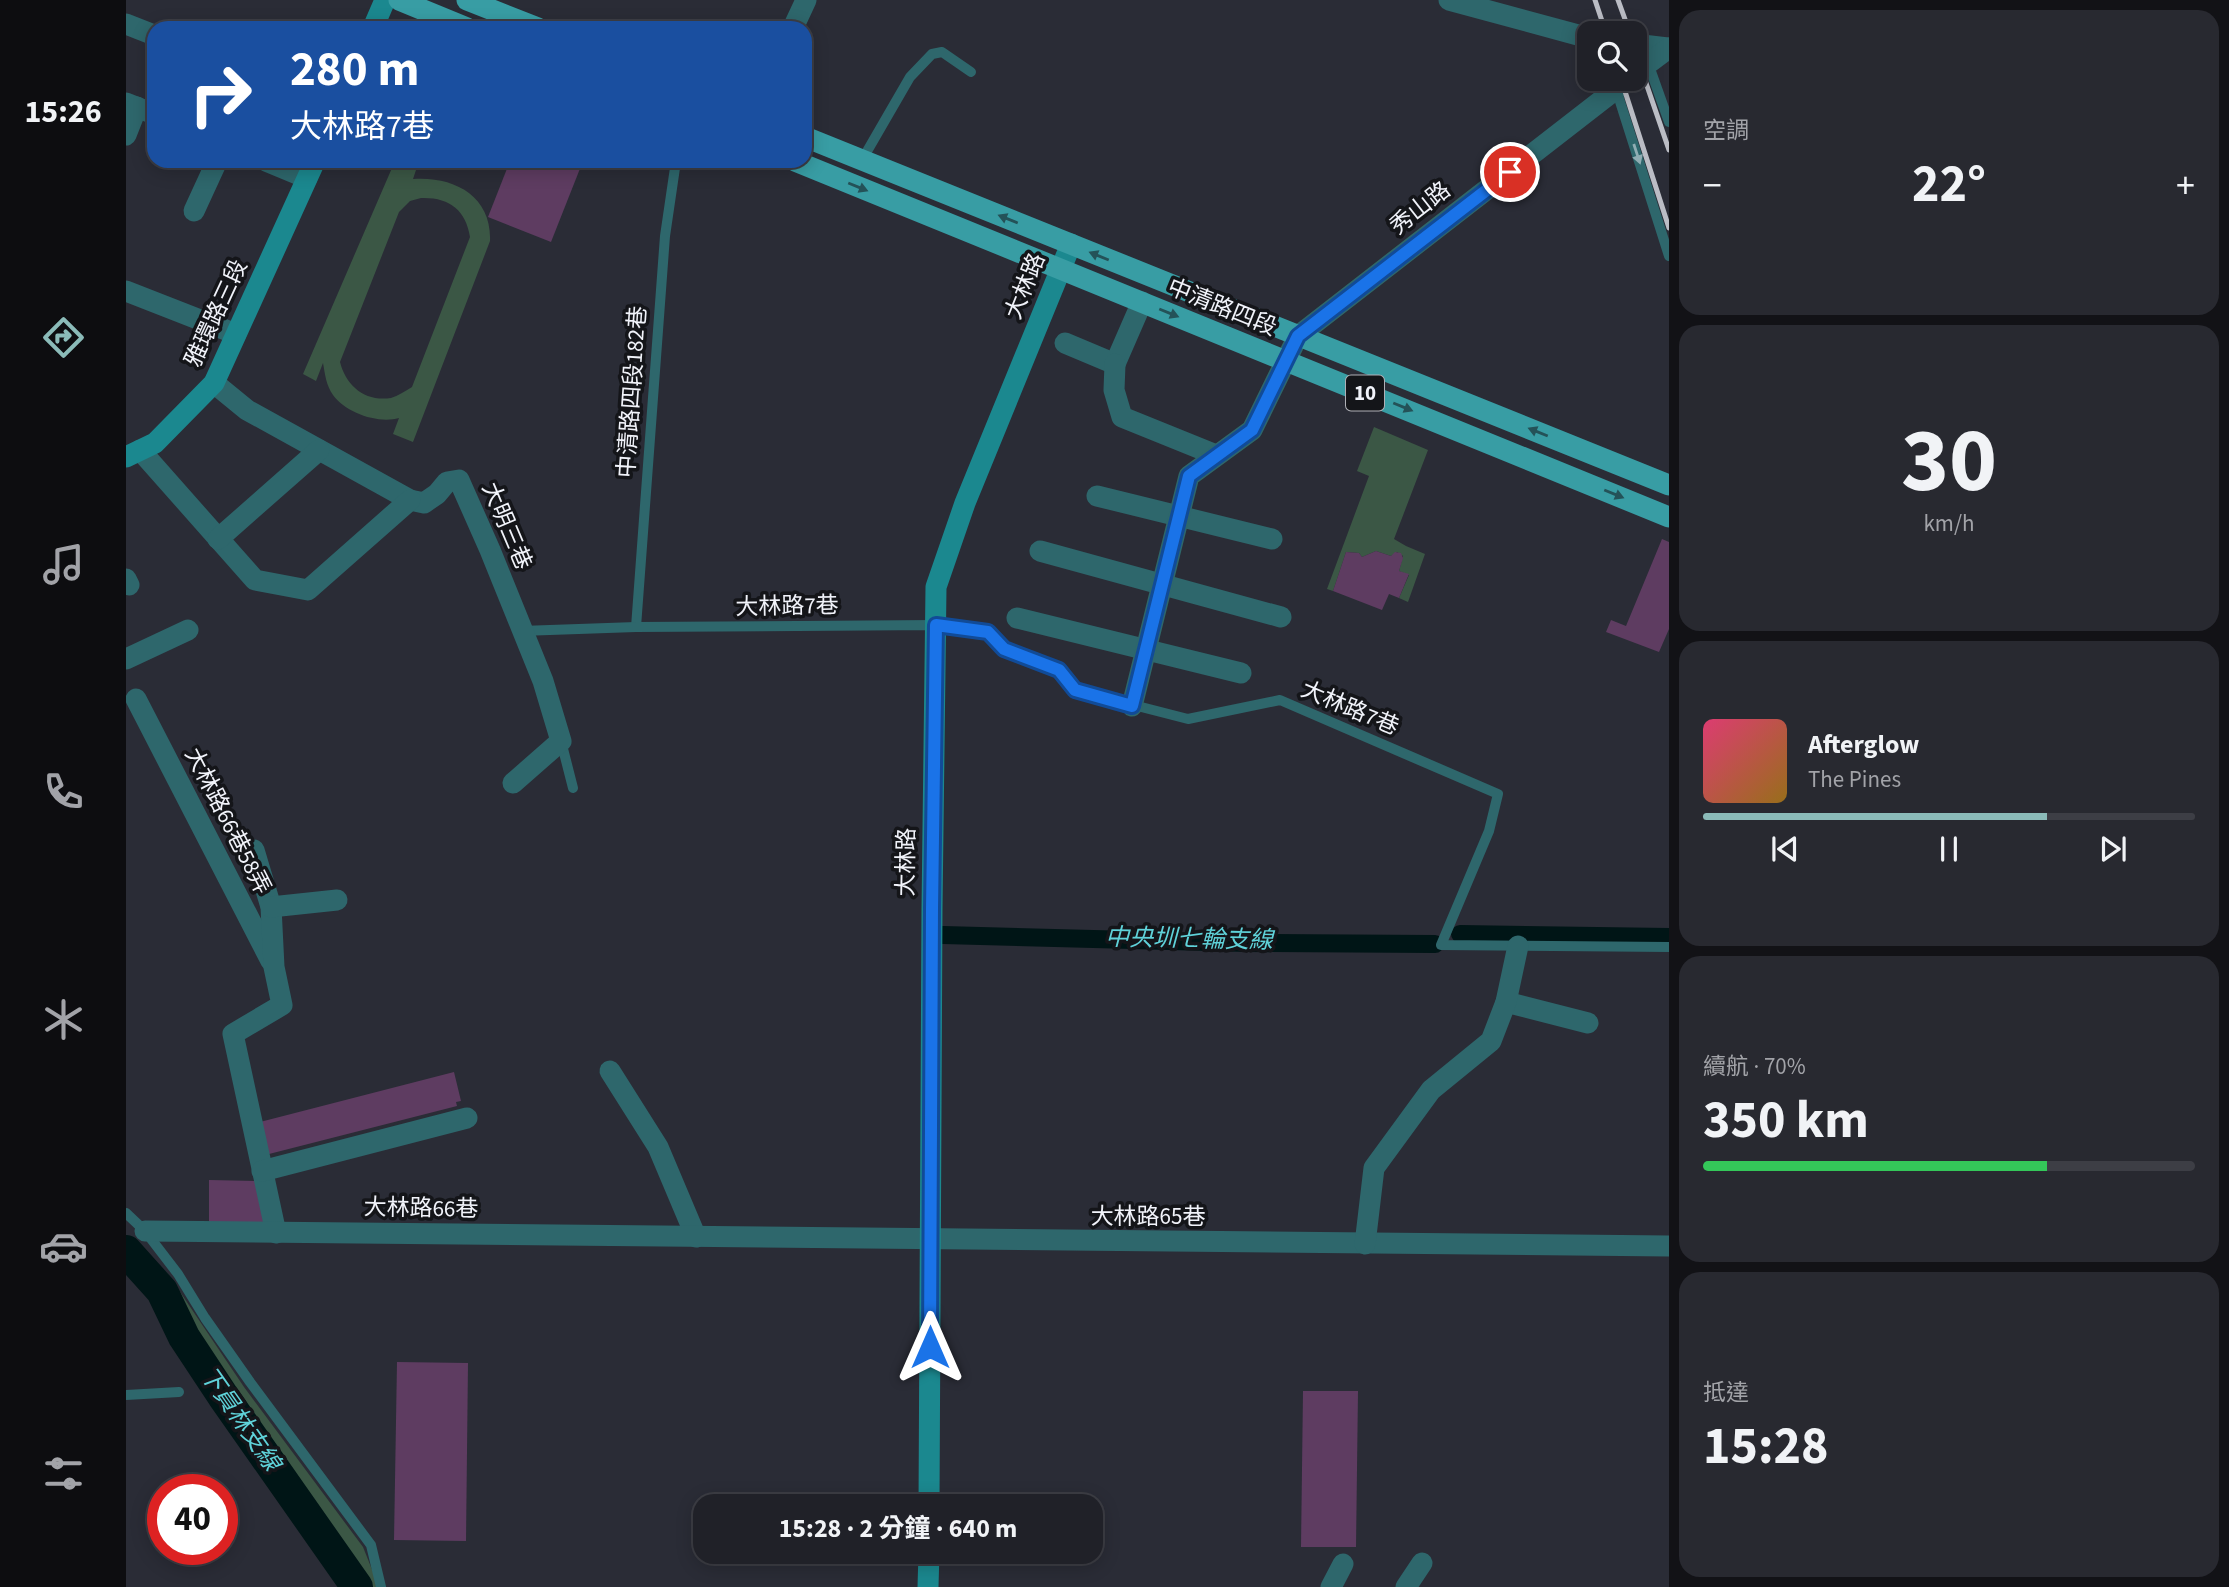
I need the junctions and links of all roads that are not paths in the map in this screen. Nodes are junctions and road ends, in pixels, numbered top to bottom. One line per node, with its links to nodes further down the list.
1 (385, 0): 6 (street)
2 (399, 0): 7 (main road)
3 (467, 0): 8 (main road)
4 (806, 0): 9 (street)
5 (1449, 0): 12 (street)
6 (376, 21)
7 (450, 21)
8 (520, 21)
9 (796, 21)
10 (126, 24): 11 (street)
11 (147, 32)
12 (1577, 35)
13 (1647, 45): 14 (street)
14 (1669, 48): 15 (street)
15 (1647, 64)
16 (971, 72): 24 (lane)
17 (1647, 80): 21 (lane)
18 (1614, 91): 36 (street, 秀山路)
19 (1625, 91): 31 (lane, one-way to 31)
20 (139, 108): 22 (street)
21 (1669, 122)
22 (126, 135)
23 (812, 140): 24 (main road, 中清路四段 / 10)
24 (862, 160): 30 (main road, 中清路四段 / 10, one-way to 24)
25 (214, 168): 29 (street)
26 (675, 168): 56 (lane, 中清路四段182巷)
27 (812, 168): 32 (main road, 中清路四段 / 10, one-way to 32)
28 (311, 169): 35 (street, 雅環路三段)
29 (194, 211)
30 (1071, 244): 32 (street, 大林路); 36 (main road, 中清路四段 / 10, one-way to 30)
31 (1669, 256)
32 (1061, 269): 34 (main road, 中清路四段 / 10); 55 (street, 大林路)
33 (126, 291): 35 (street)
34 (1142, 302): 38 (main road, 中清路四段 / 10, one-way to 38); 39 (street)
35 (236, 334): 40 (street, 雅環路三段)
36 (1298, 336): 38 (street, 秀山路); 44 (main road, 中清路四段 / 10, one-way to 36)
37 (1065, 343): 39 (street)
38 (1287, 361): 43 (street, 秀山路); 48 (main road, 中清路四段 / 10, one-way to 48)
39 (1115, 364): 43 (street)
40 (214, 383): 41 (street); 42 (street, 雅環路三段)
41 (319, 450): 46 (street); 49 (street)
42 (133, 454): 49 (street)
43 (1216, 455): 47 (street, 秀山路)
44 (1669, 485)
45 (1097, 496): 47 (street)
46 (410, 500): 49 (street); 58 (street, 大明三巷)
47 (1179, 516): 50 (street); 52 (street, 秀山路)
48 (1669, 517)
49 (218, 539)
50 (1272, 539)
51 (1040, 551): 52 (street)
52 (1162, 584): 53 (street); 59 (street, 秀山路)
53 (1281, 617)
54 (1017, 618): 59 (street)
55 (936, 625): 56 (lane, 大林路7巷); 63 (lane, 大林路7巷); 82 (street, 大林路)
56 (636, 627): 58 (lane, 大林路7巷)
57 (188, 630): 60 (street)
58 (521, 631): 64 (street, 大明三巷)
59 (1146, 649): 61 (street); 63 (street, 秀山路)
60 (126, 659)
61 (1241, 673)
62 (135, 699): 72 (street, 大林路66巷58弄)
63 (1132, 706): 70 (lane, 大林路7巷)
64 (561, 741): 65 (street); 66 (lane, 大明三巷)
65 (513, 783)
66 (573, 788)
67 (254, 850): 69 (street, 大林路66巷58弄)
68 (337, 900): 69 (street, 大林路66巷58弄)
69 (271, 907): 72 (street, 大林路66巷58弄)
70 (1518, 946): 71 (lane, 大林路7巷); 73 (street)
71 (1669, 947)
72 (274, 967): 77 (street, 大林路66巷58弄)
73 (1506, 1002): 74 (street); 83 (street)
74 (1588, 1023)
75 (610, 1071): 81 (street)
76 (467, 1118): 77 (street)
77 (262, 1171): 80 (street, 大林路66巷58弄)
78 (126, 1213): 79 (lane)
79 (145, 1231): 80 (street, 大林路66巷); 91 (lane)
80 (276, 1233): 81 (street, 大林路66巷)
81 (696, 1237): 82 (street, 大林路66巷)
82 (931, 1240): 83 (street, 大林路65巷); 87 (street, 大林路)
83 (1365, 1244): 84 (street, 大林路65巷)
84 (1669, 1246)
85 (179, 1392): 86 (lane)
86 (126, 1395)
87 (929, 1494)
88 (1422, 1563): 94 (street)
89 (929, 1564): 92 (street)
90 (1343, 1564): 93 (street)
91 (382, 1587)
92 (928, 1587)
93 (1331, 1587)
94 (1406, 1587)

